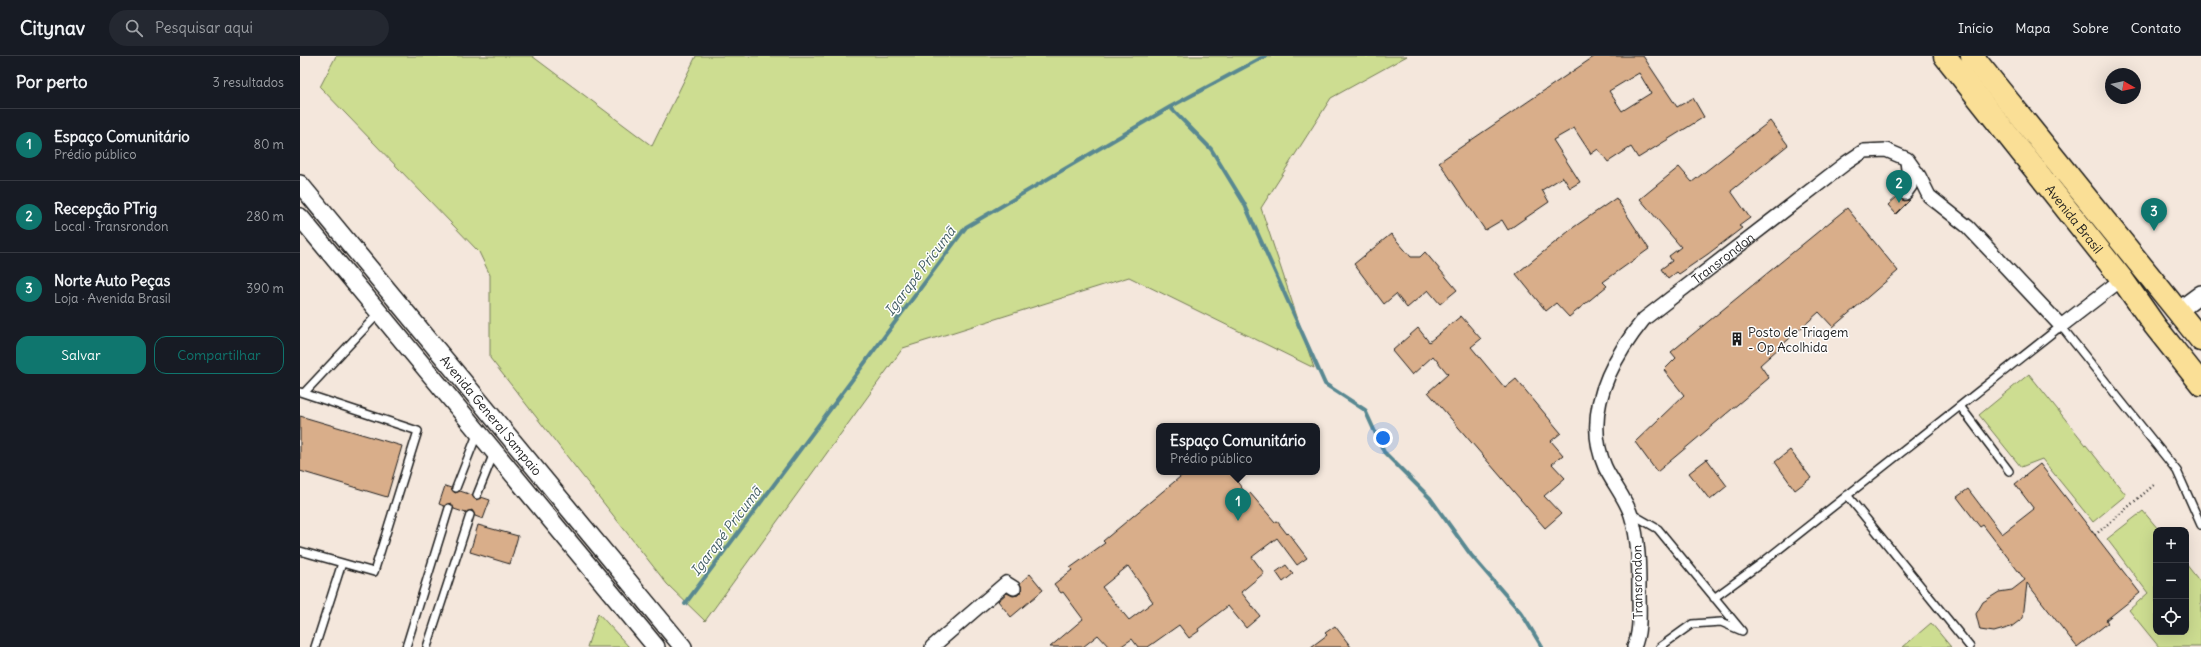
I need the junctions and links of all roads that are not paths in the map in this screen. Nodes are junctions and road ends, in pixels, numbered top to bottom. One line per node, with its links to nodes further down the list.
1 (1945, 56): 7 (highway, Avenida Brasil)
2 (1972, 56): 10 (highway, Avenida Brasil)
3 (1907, 159): 5 (street); 12 (street); 26 (street, Transrondon)
4 (300, 184): 9 (street, Avenida General Sampaio)
5 (1906, 193)
6 (300, 217): 11 (street, Avenida General Sampaio)
7 (2122, 279): 12 (street); 14 (highway, Avenida Brasil)
8 (2201, 294): 10 (street)
9 (396, 299): 11 (street); 17 (street, Avenida General Sampaio)
10 (2178, 311): 13 (highway, Avenida Brasil)
11 (379, 313): 15 (lane); 18 (street, Avenida General Sampaio)
12 (2061, 326): 16 (lane); 28 (lane)
13 (2201, 340)
14 (2201, 384)
15 (302, 392): 30 (lane)
16 (1960, 406): 21 (lane); 24 (lane)
17 (494, 418): 18 (street); 19 (street, Avenida General Sampaio)
18 (478, 432): 20 (street, Avenida General Sampaio); 22 (lane)
19 (510, 437): 20 (street); 37 (street, Avenida General Sampaio)
20 (494, 451): 23 (lane); 36 (street, Avenida General Sampaio)
21 (2010, 471)
22 (456, 488)
23 (477, 495)
24 (1847, 495): 32 (lane); 41 (lane)
25 (449, 508): 34 (lane)
26 (1631, 513): 32 (lane); 39 (street, Transrondon)
27 (470, 515): 35 (lane)
28 (2201, 525)
29 (300, 551): 30 (lane)
30 (342, 563): 33 (lane)
31 (1014, 588): 38 (street)
32 (1714, 598): 40 (lane)
33 (315, 647)
34 (406, 647)
35 (427, 647)
36 (656, 647)
37 (683, 647)
38 (932, 647)
39 (1634, 647)
40 (1660, 647)
41 (1970, 647)

